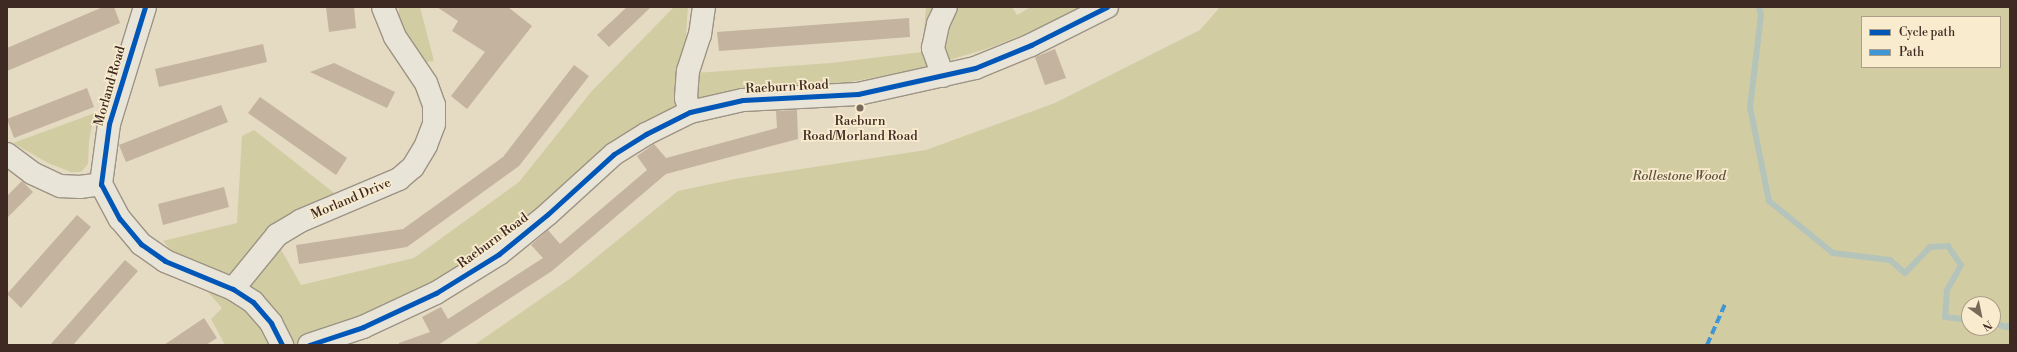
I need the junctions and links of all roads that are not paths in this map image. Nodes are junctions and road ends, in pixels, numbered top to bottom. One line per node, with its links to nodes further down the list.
1 (145, 7): 9 (street, Morland Road)
2 (383, 7): 10 (street, Morland Drive)
3 (704, 7): 7 (street)
4 (946, 7): 6 (street)
5 (1106, 7): 6 (street, Raeburn Road)
6 (943, 76): 7 (street, Raeburn Road)
7 (690, 112): 12 (street, Raeburn Road)
8 (7, 154): 9 (street)
9 (101, 184): 10 (street)
10 (233, 289): 11 (street)
11 (282, 345)
12 (308, 345)

